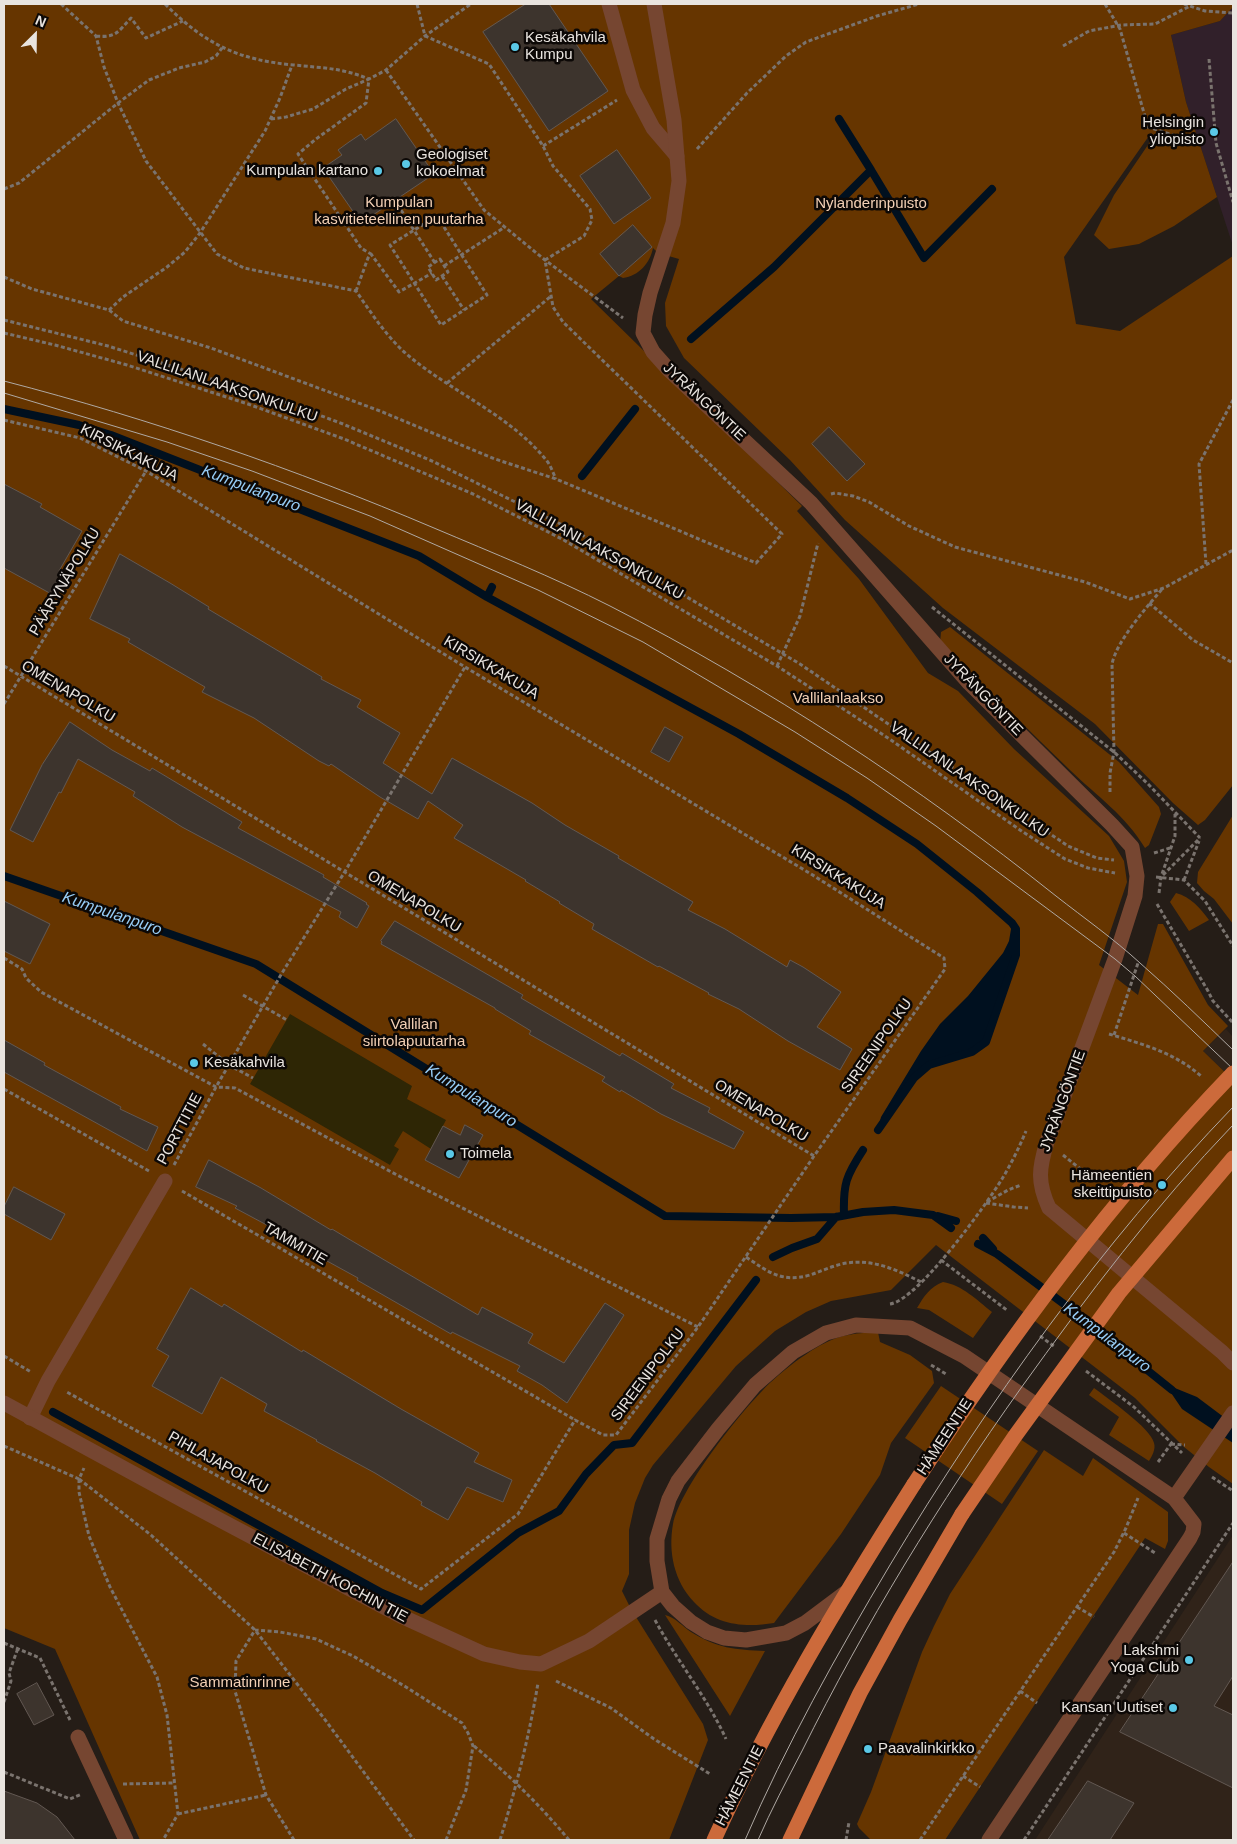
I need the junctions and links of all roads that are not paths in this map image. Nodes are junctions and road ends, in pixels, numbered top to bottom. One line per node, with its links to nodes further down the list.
1 (609, 4): 3 (street)
2 (654, 4): 3 (street)
3 (678, 162): 7 (street, JYRÄNGÖNTIE)
4 (1233, 1073): 13 (main road, HÄMEENTIE, bridge)
5 (1233, 1158): 17 (main road, bridge)
6 (165, 1181): 10 (street)
7 (1233, 1363)
8 (4, 1403): 10 (street, ELISABETH KOCHIN TIE)
9 (1232, 1415): 11 (street)
10 (30, 1418): 12 (street, ELISABETH KOCHIN TIE)
11 (1174, 1498): 12 (street); 18 (street)
12 (662, 1592): 13 (street)
13 (845, 1593): 16 (main road, HÄMEENTIE)
14 (78, 1737): 15 (street)
15 (126, 1840)
16 (714, 1840)
17 (790, 1840)
18 (989, 1840)

